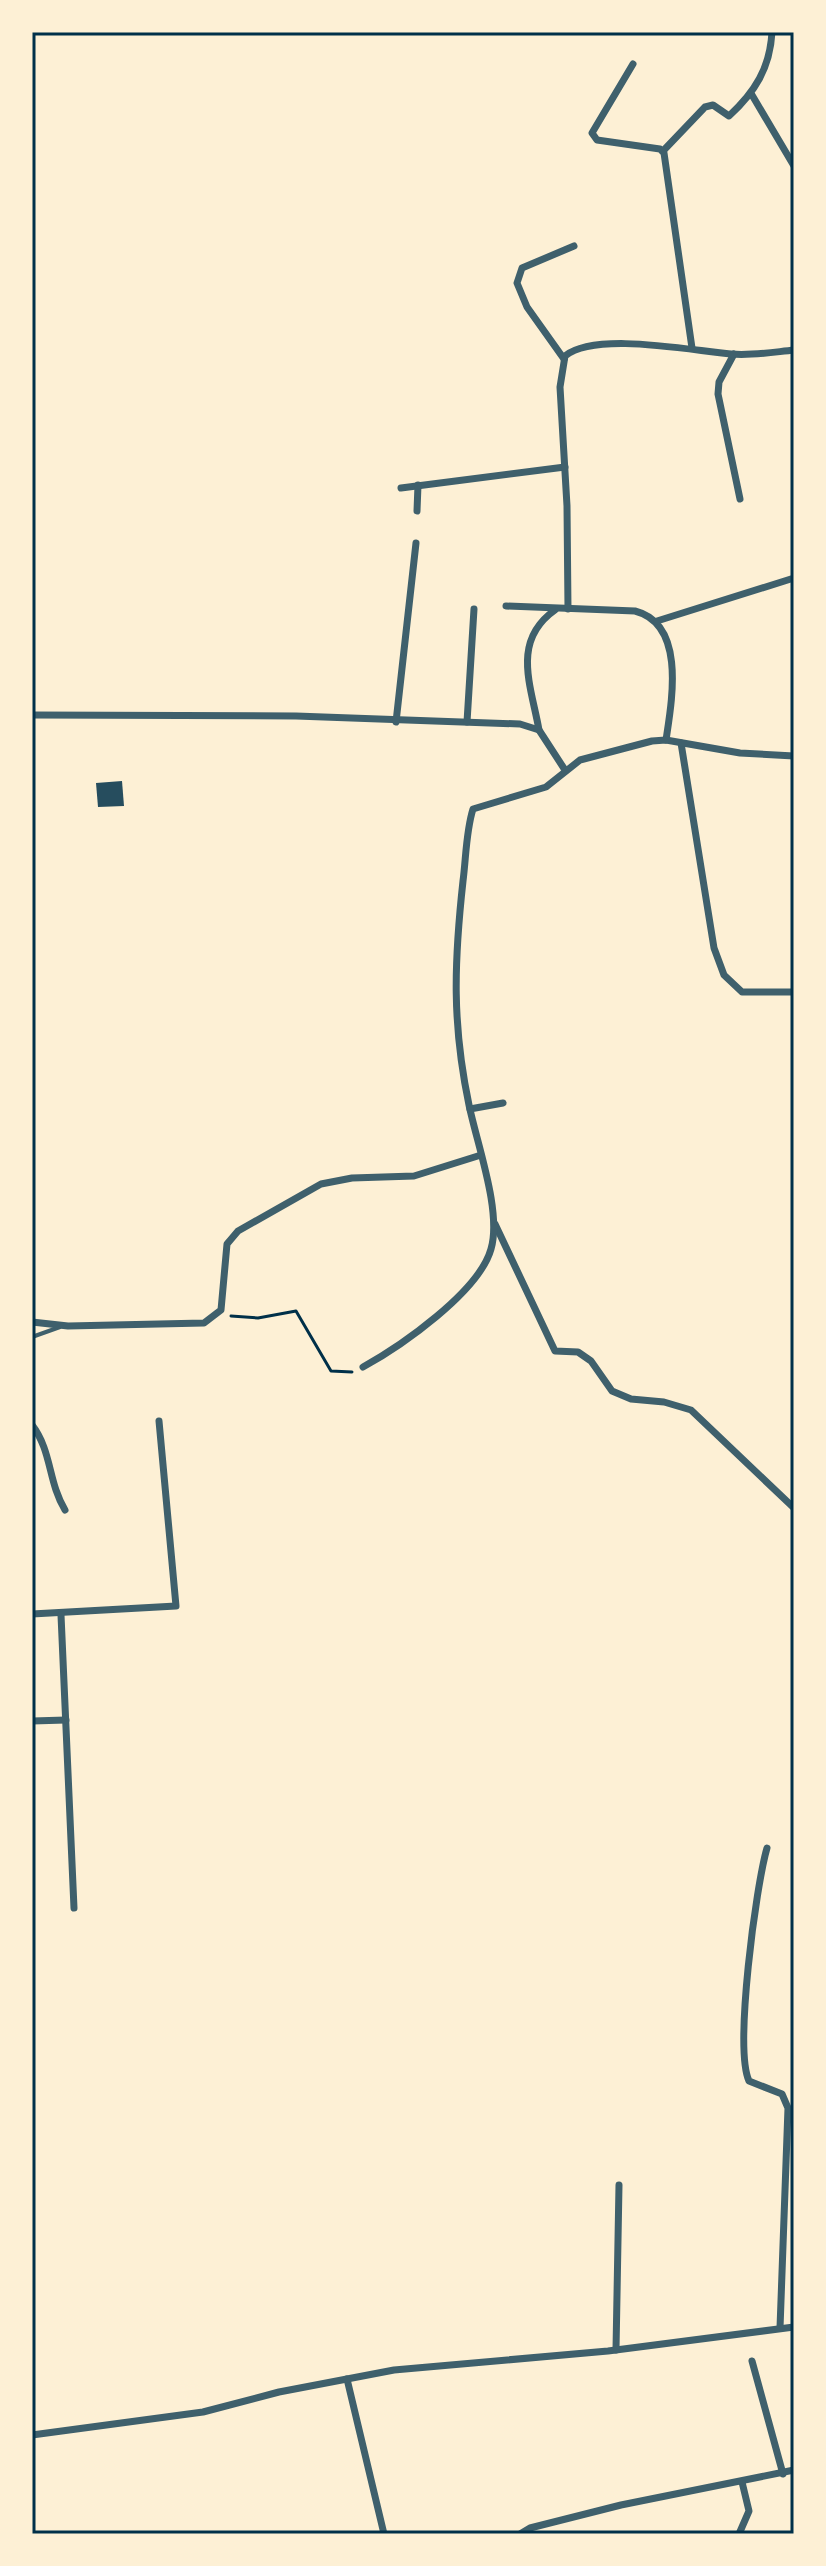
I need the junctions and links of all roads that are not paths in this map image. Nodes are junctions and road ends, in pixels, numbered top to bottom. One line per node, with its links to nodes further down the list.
1 (772, 32): 3 (street)
2 (633, 64): 6 (street)
3 (752, 95): 5 (street); 6 (street)
4 (794, 142): 5 (street)
5 (782, 146): 7 (street)
6 (663, 151): 9 (street)
7 (794, 166)
8 (574, 246): 12 (street)
9 (692, 348): 11 (street); 12 (street)
10 (794, 350): 11 (street)
11 (734, 354): 16 (street)
12 (564, 359): 13 (street)
13 (565, 467): 14 (street); 22 (street)
14 (418, 485): 15 (street); 17 (street)
15 (401, 488)
16 (740, 499)
17 (417, 511)
18 (416, 543): 26 (street)
19 (794, 578): 24 (street)
20 (506, 606): 23 (street)
21 (474, 609): 27 (street)
22 (568, 609): 23 (street); 24 (street)
23 (555, 610): 28 (street)
24 (657, 621): 29 (street)
25 (32, 715): 26 (street)
26 (396, 722): 27 (street)
27 (467, 722): 28 (street)
28 (539, 730): 32 (street)
29 (666, 740): 30 (street); 32 (street)
30 (681, 743): 31 (street); 33 (street)
31 (794, 756)
32 (565, 770): 35 (street)
33 (794, 992)
34 (503, 1103): 35 (street)
35 (470, 1109): 36 (street)
36 (481, 1155): 37 (street); 39 (street)
37 (493, 1220): 41 (street); 44 (street)
38 (32, 1322): 39 (street)
39 (64, 1325): 40 (lane)
40 (32, 1337)
41 (363, 1367)
42 (159, 1421): 47 (street)
43 (32, 1425): 45 (street)
44 (794, 1508)
45 (65, 1510)
46 (32, 1614): 47 (street)
47 (61, 1615): 48 (street)
48 (66, 1720): 49 (street); 51 (street)
49 (32, 1721)
50 (767, 1848): 54 (street)
51 (74, 1908)
52 (619, 2185): 55 (street)
53 (794, 2327): 54 (street)
54 (780, 2328): 55 (street)
55 (616, 2350): 57 (street)
56 (752, 2361): 60 (street)
57 (347, 2379): 58 (street); 62 (street)
58 (32, 2435)
59 (794, 2470): 60 (street)
60 (783, 2474): 61 (street)
61 (742, 2482): 63 (street); 64 (street)
62 (384, 2534)
63 (520, 2534)
64 (739, 2534)

